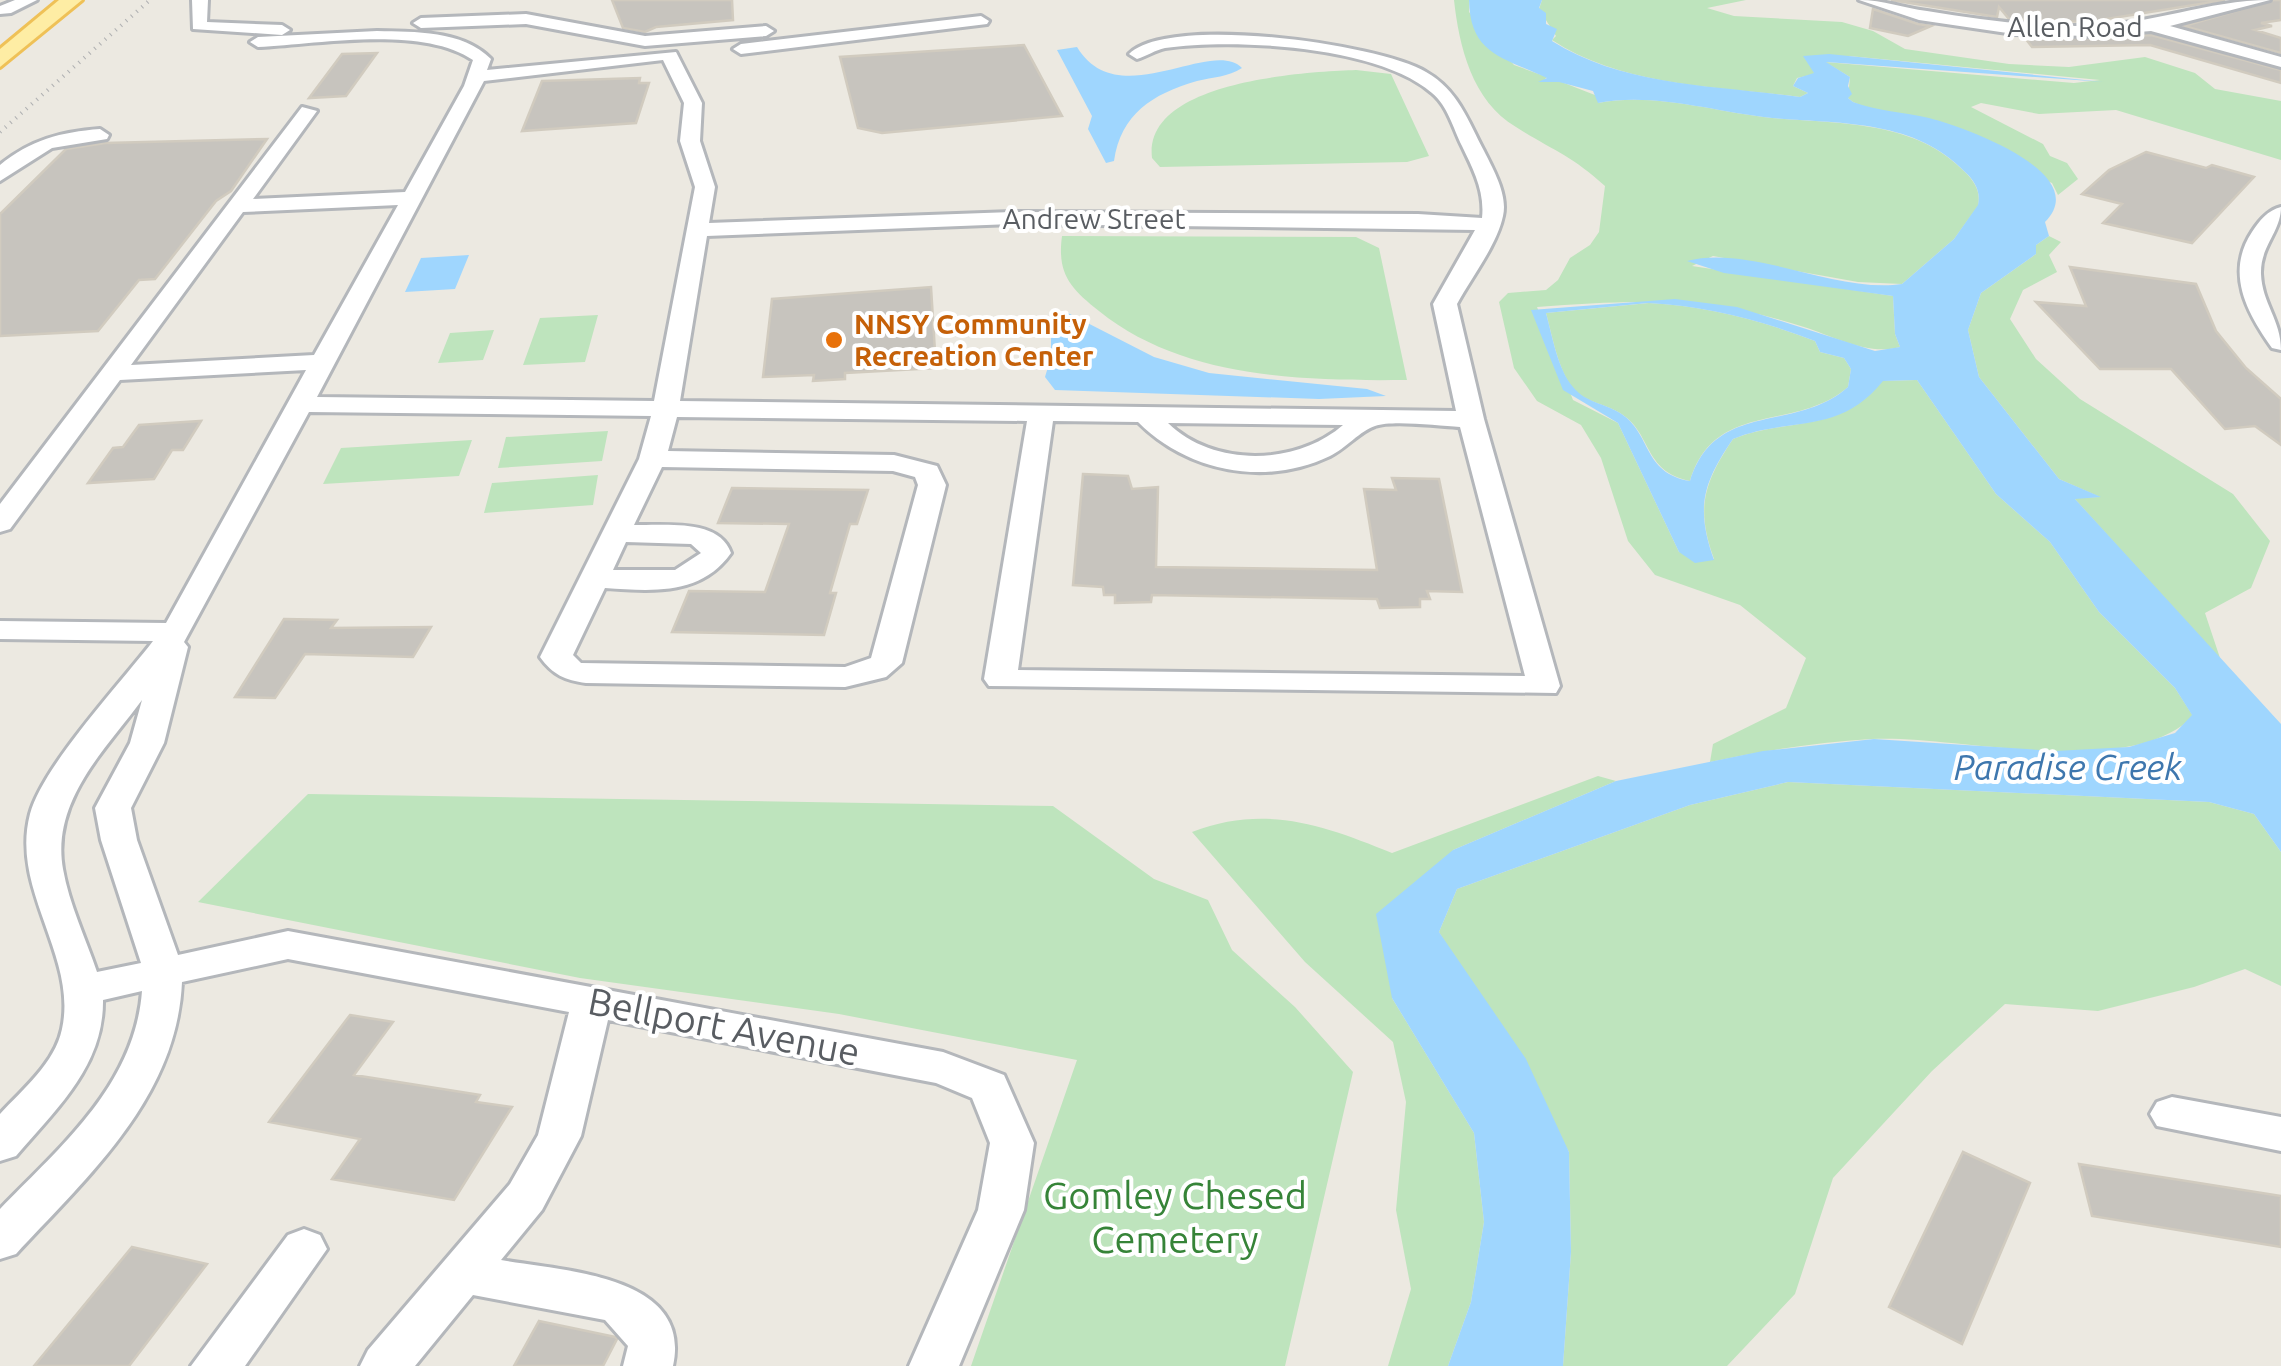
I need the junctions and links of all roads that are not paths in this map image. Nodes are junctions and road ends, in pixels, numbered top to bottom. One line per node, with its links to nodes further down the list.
1 (29, 0): 7 (street)
2 (72, 0): 14 (main road)
3 (200, 0): 10 (street)
4 (1905, 0): 6 (street)
5 (2262, 0): 9 (street)
6 (1874, 2): 9 (street, Allen Road)
7 (5, 10)
8 (981, 21): 13 (street)
9 (2151, 26): 15 (street, Allen Road)
10 (766, 31)
11 (258, 42): 16 (street)
12 (1137, 54): 23 (street)
13 (670, 56): 16 (street); 24 (street)
14 (0, 60)
15 (2281, 62)
16 (478, 76): 20 (street)
17 (308, 111): 21 (street)
18 (100, 134): 19 (street)
19 (0, 175)
20 (412, 198): 21 (street); 26 (street)
21 (237, 206): 27 (street)
22 (2281, 213): 25 (street)
23 (1488, 226): 24 (street, Andrew Street); 33 (street)
24 (699, 230): 29 (street)
25 (2281, 343)
26 (323, 362): 27 (street); 28 (street)
27 (113, 373): 35 (street)
28 (300, 404): 29 (street); 39 (street)
29 (664, 409): 30 (street); 34 (street)
30 (1042, 414): 31 (street); 33 (street)
31 (1146, 416): 32 (street); 32 (street)
32 (1367, 418): 33 (street)
33 (1470, 419)
34 (652, 459): 36 (street); 37 (street)
35 (0, 523)
36 (615, 533): 37 (street); 37 (street)
37 (593, 578)
38 (0, 630): 39 (street)
39 (176, 632): 40 (street); 41 (street)
40 (163, 970): 41 (street, Bellport Avenue); 42 (street, Bellport Avenue); 46 (street)
41 (83, 990): 45 (street)
42 (592, 1002): 48 (street); 52 (street, Bellport Avenue)
43 (2172, 1114): 44 (street)
44 (2281, 1134)
45 (0, 1144)
46 (0, 1240)
47 (304, 1249): 49 (street)
48 (460, 1273): 50 (street); 51 (street)
49 (216, 1366)
50 (385, 1366)
51 (648, 1366)
52 (934, 1366)

